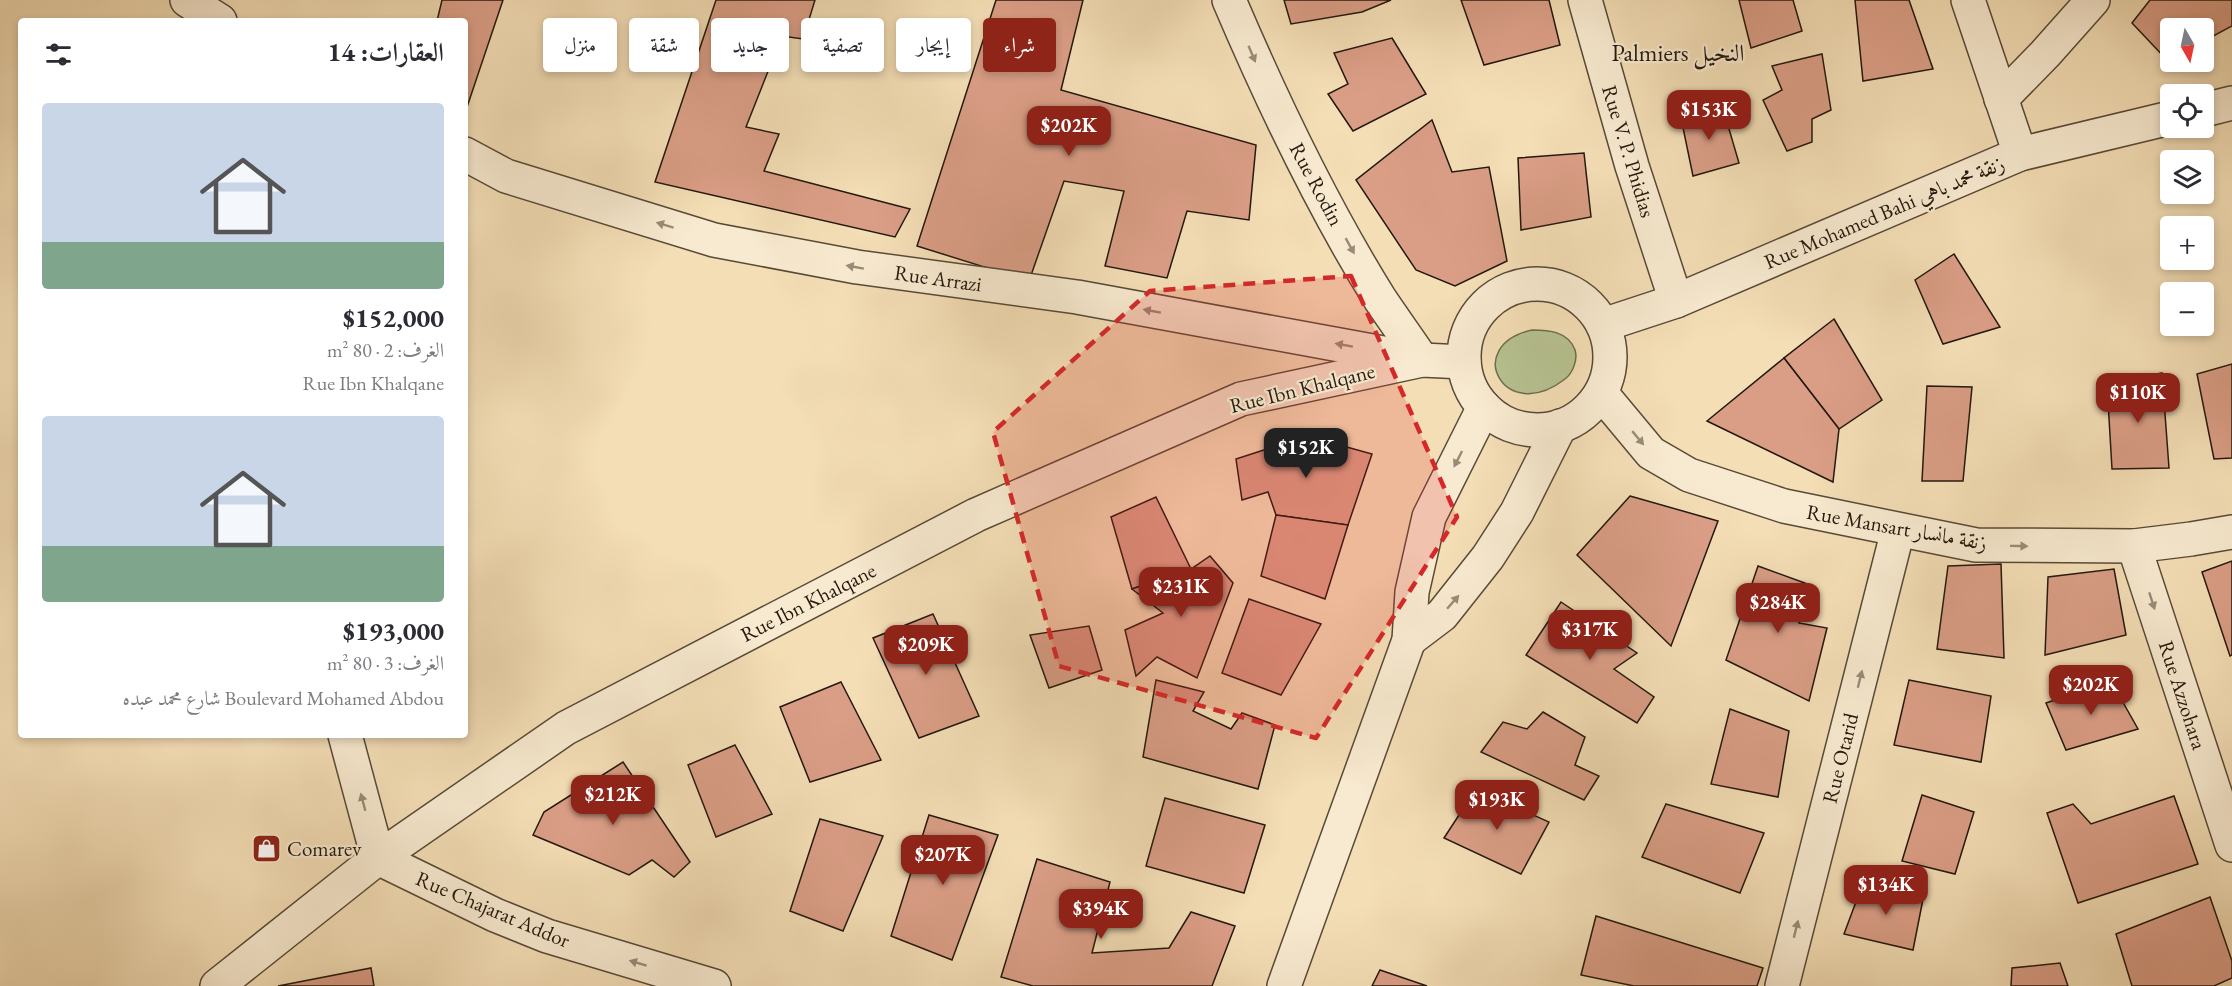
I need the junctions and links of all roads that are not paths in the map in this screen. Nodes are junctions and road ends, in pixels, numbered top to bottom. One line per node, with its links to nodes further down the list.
1 (188, 0): 6 (street)
2 (1229, 0): 15 (street, Rue Rodin, one-way to 15)
3 (1586, 0): 13 (street, Rue V. P. Phidias)
4 (1968, 0): 7 (street)
5 (2093, 0): 7 (street)
6 (217, 15)
7 (2001, 99): 11 (street)
8 (2232, 104): 9 (street)
9 (2214, 108)
10 (2160, 120): 11 (street, Rue Mohamed Bahi زنقة محمد باهي)
11 (2020, 154): 13 (street, Rue Mohamed Bahi زنقة محمد باهي)
12 (468, 156): 15 (street, Rue Arrazi, one-way to 12)
13 (1676, 301): 14 (street, Rue Mohamed Bahi زنقة محمد باهي)
14 (1603, 325): 16 (street); 17 (street)
15 (1422, 360): 16 (street, Rue Ibn Khalqane); 26 (street, Rue Ibn Khalqane)
16 (1464, 362): 18 (street)
17 (1601, 393): 19 (street); 20 (street, Rue Mansart زنقة مانسار, one-way to 20)
18 (1484, 407): 19 (street); 23 (street, one-way to 23)
19 (1560, 426): 23 (street, one-way to 19)
20 (1899, 530): 22 (street, Rue Mansart زنقة مانسار, one-way to 22); 30 (street, Rue Otarid, one-way to 20)
21 (2232, 532): 22 (street, Rue Mansart زنقة مانسار)
22 (2134, 546): 25 (street, Rue Azzohara, one-way to 25)
23 (1409, 640): 29 (street)
24 (346, 738): 26 (street, one-way to 24)
25 (2232, 844)
26 (378, 858): 27 (street, Rue Ibn Khalqane); 28 (street, Rue Chajarat Addor, one-way to 26)
27 (218, 986)
28 (714, 986)
29 (1284, 986)
30 (1782, 986)

